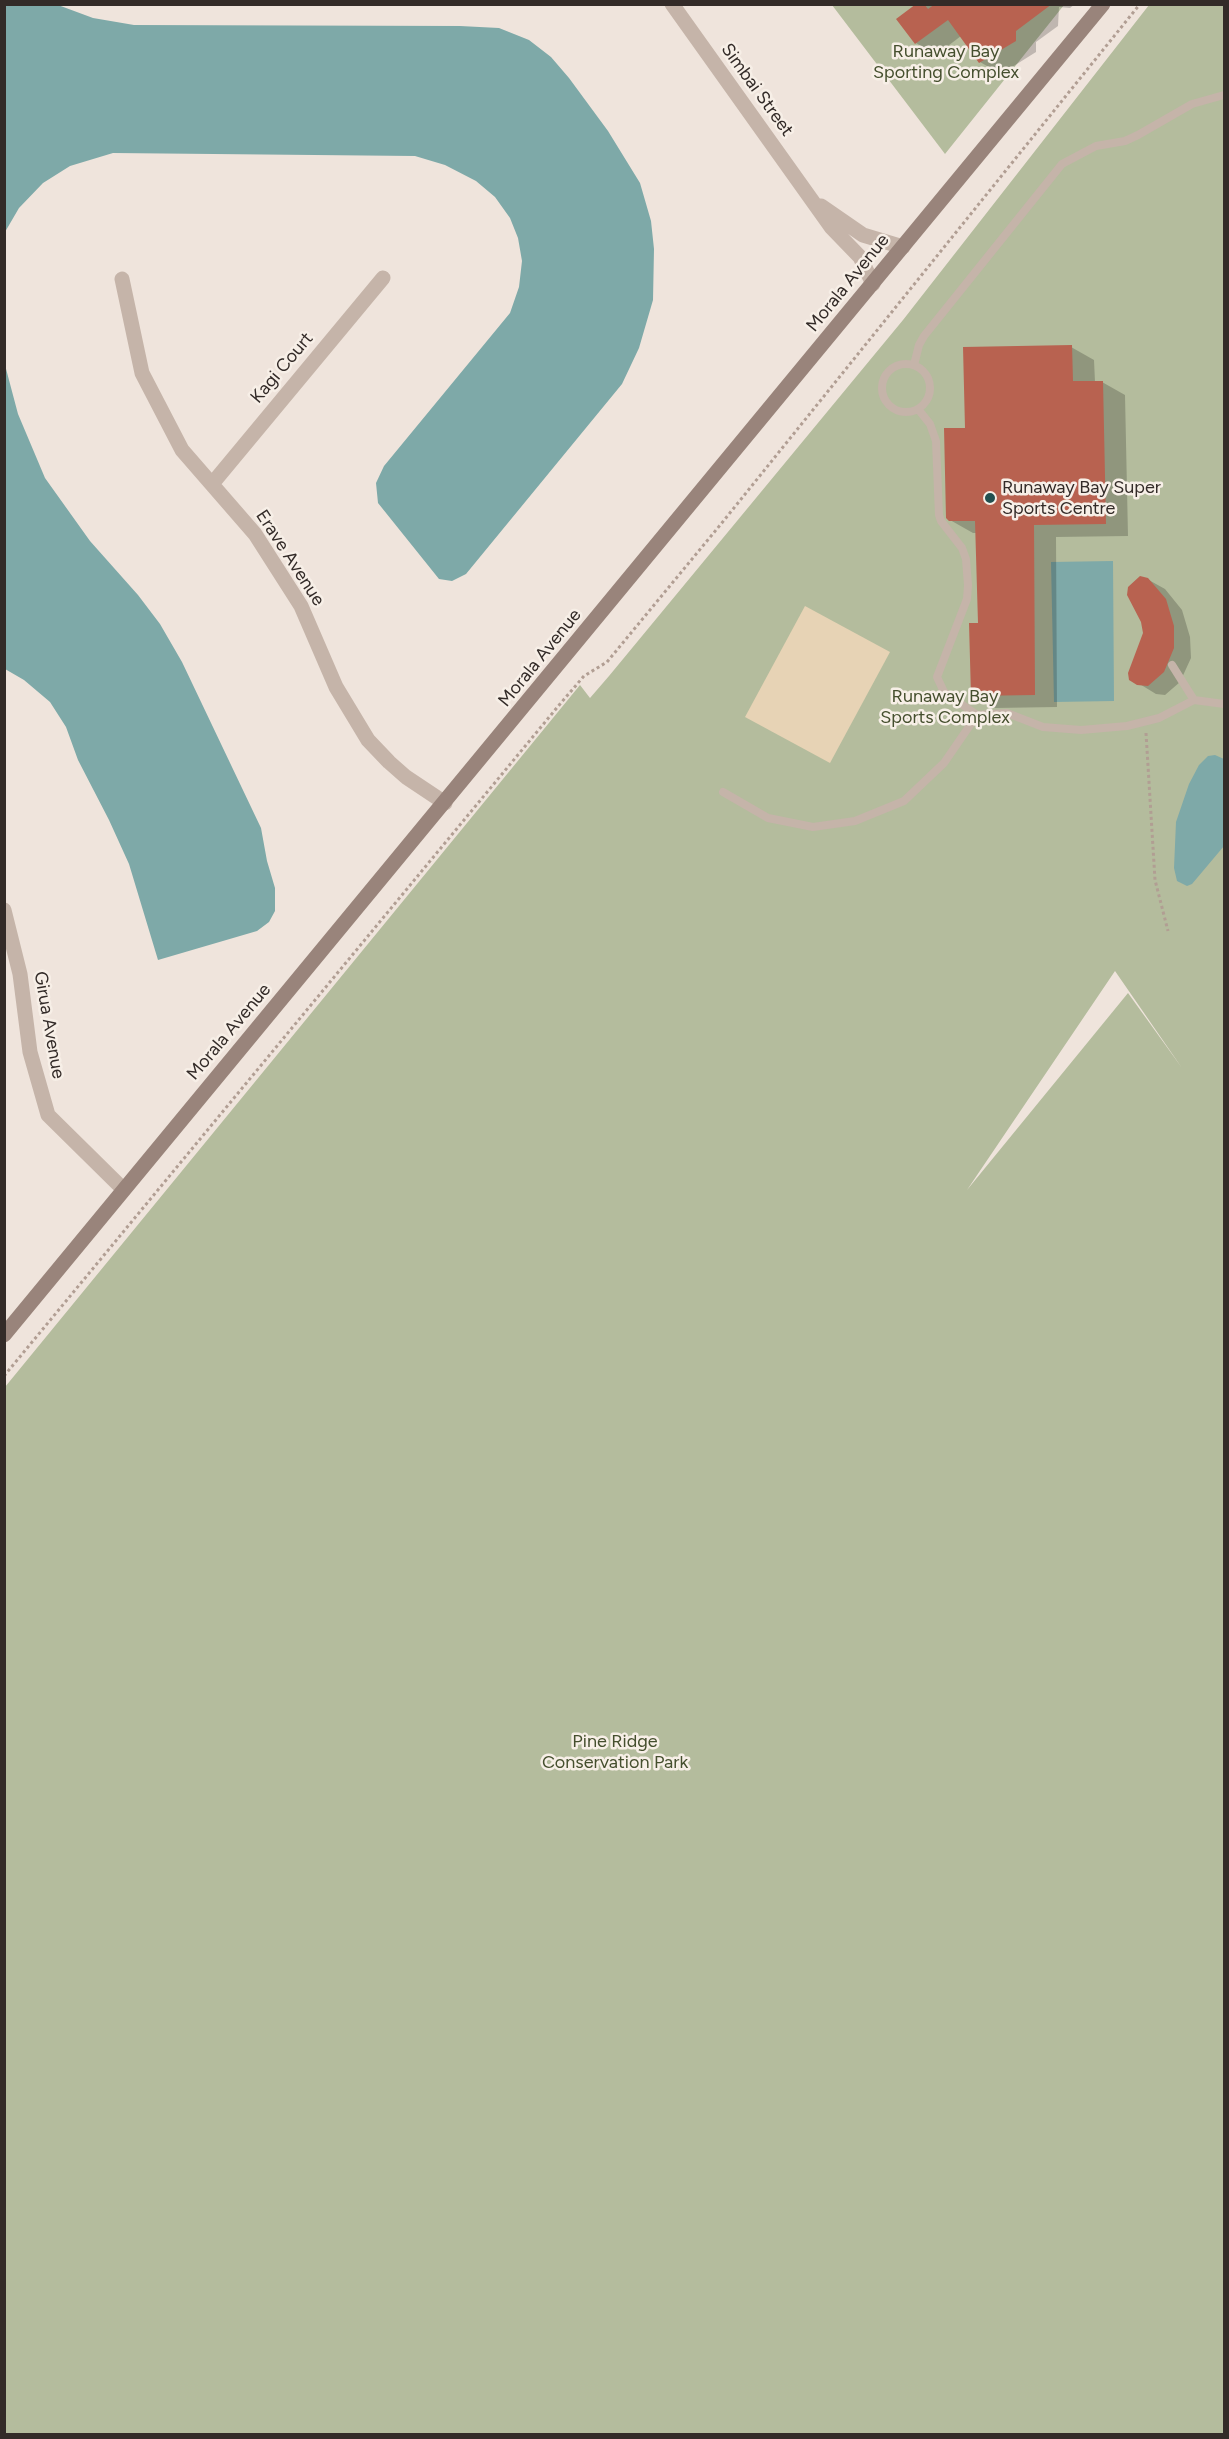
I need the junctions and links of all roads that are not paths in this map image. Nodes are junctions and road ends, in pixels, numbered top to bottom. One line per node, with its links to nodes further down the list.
1 (672, 4): 4 (street, Simbai Street)
2 (1103, 4): 5 (street, Morala Avenue)
3 (1224, 94): 9 (lane)
4 (811, 199): 5 (street, Simbai Street); 8 (street, Simbai Street)
5 (903, 247): 8 (street, Morala Avenue)
6 (382, 278): 11 (street, Kagi Court)
7 (122, 279): 11 (street, Erave Avenue)
8 (873, 284): 17 (street, Morala Avenue)
9 (914, 365): 10 (lane); 10 (lane)
10 (918, 410): 15 (lane)
11 (212, 484): 17 (street, Erave Avenue)
12 (1172, 665): 13 (lane)
13 (1194, 700): 14 (lane); 15 (lane)
14 (1224, 704)
15 (976, 715): 16 (lane)
16 (723, 792)
17 (446, 803): 19 (street, Morala Avenue)
18 (4, 910): 19 (street, Girua Avenue)
19 (123, 1189): 20 (street, Morala Avenue)
20 (4, 1335)

